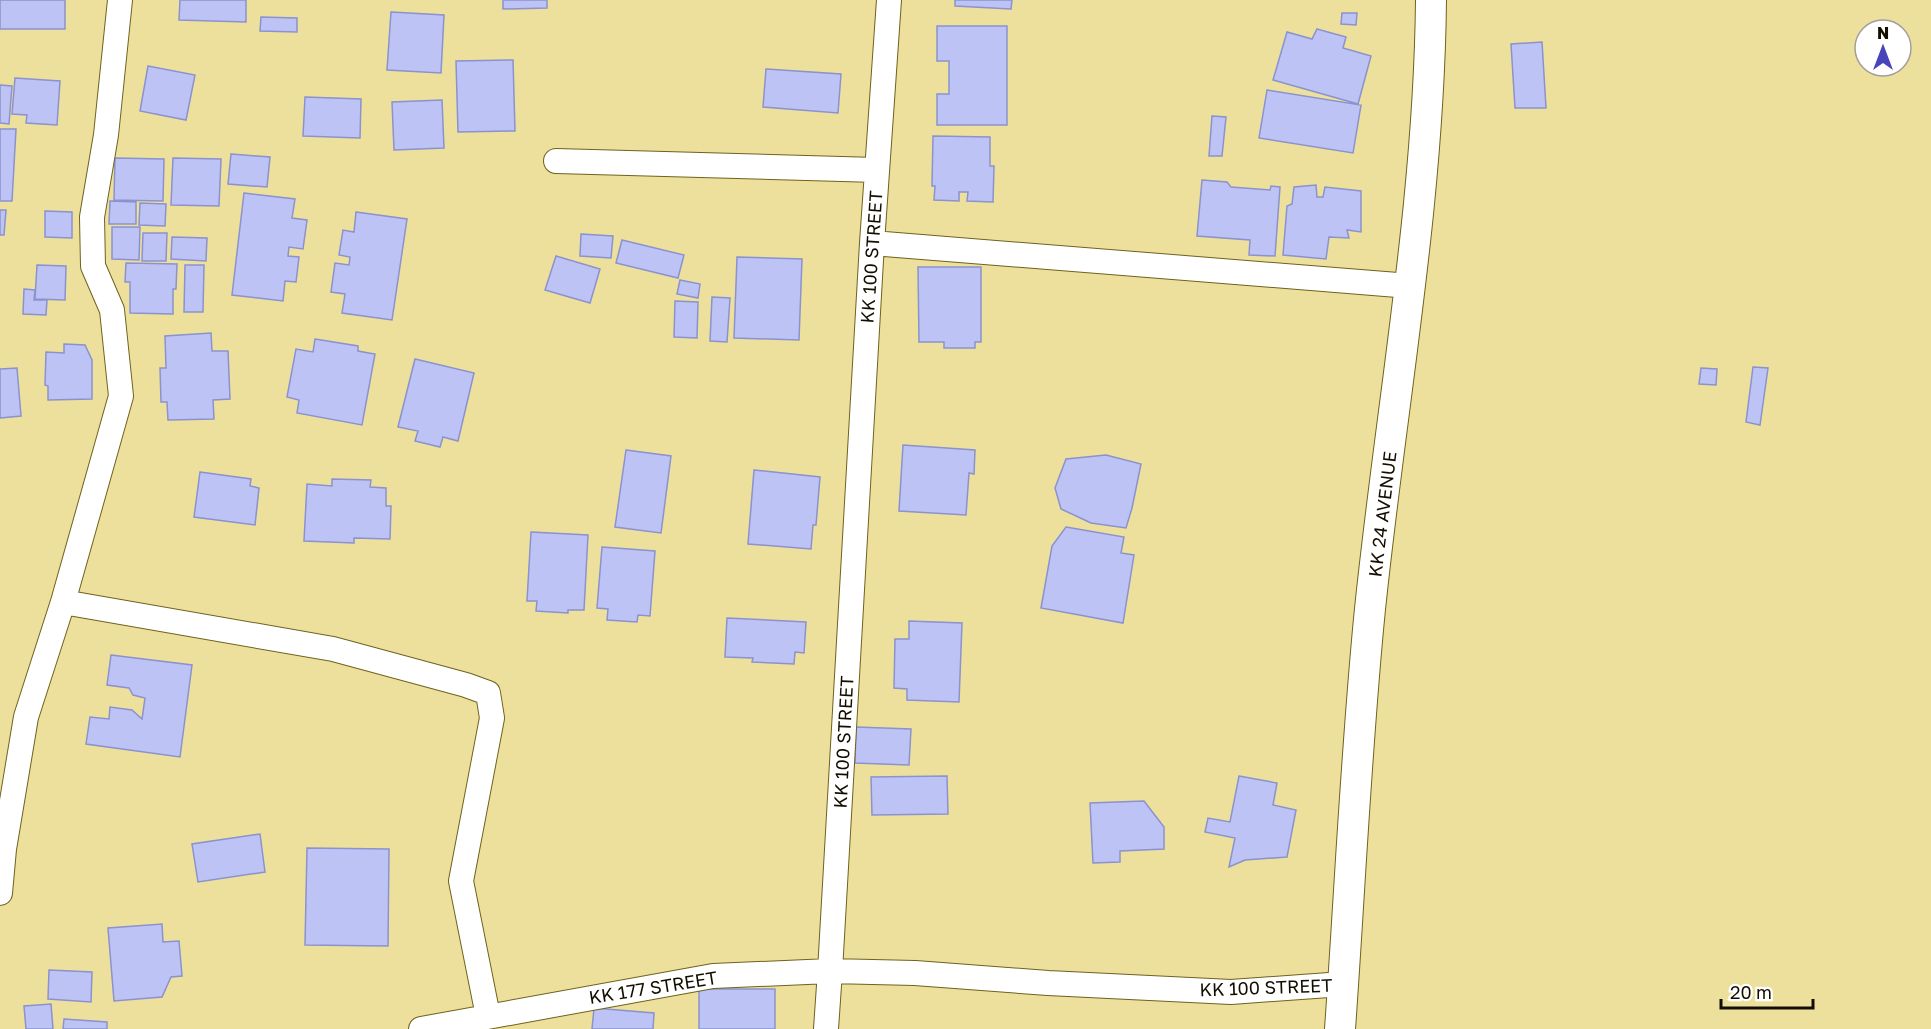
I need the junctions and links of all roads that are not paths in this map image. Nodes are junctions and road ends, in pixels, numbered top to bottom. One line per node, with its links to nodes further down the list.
1 (120, 0): 8 (street)
2 (889, 0): 5 (street, KK 100 STREET)
3 (1431, 0): 7 (street, KK 24 AVENUE)
4 (555, 161): 5 (street)
5 (877, 170): 6 (street, KK 100 STREET)
6 (872, 243): 7 (street); 10 (street, KK 100 STREET)
7 (1410, 286): 11 (street, KK 24 AVENUE)
8 (63, 602): 9 (street); 12 (street)
9 (0, 893)
10 (830, 971): 11 (street, KK 100 STREET); 13 (street, KK 177 STREET); 15 (street)
11 (1343, 984): 16 (street, KK 24 AVENUE)
12 (488, 1016): 13 (street, KK 177 STREET); 14 (street, KK 177 STREET)
13 (531, 1019)
14 (421, 1029)
15 (826, 1029)
16 (1340, 1029)

